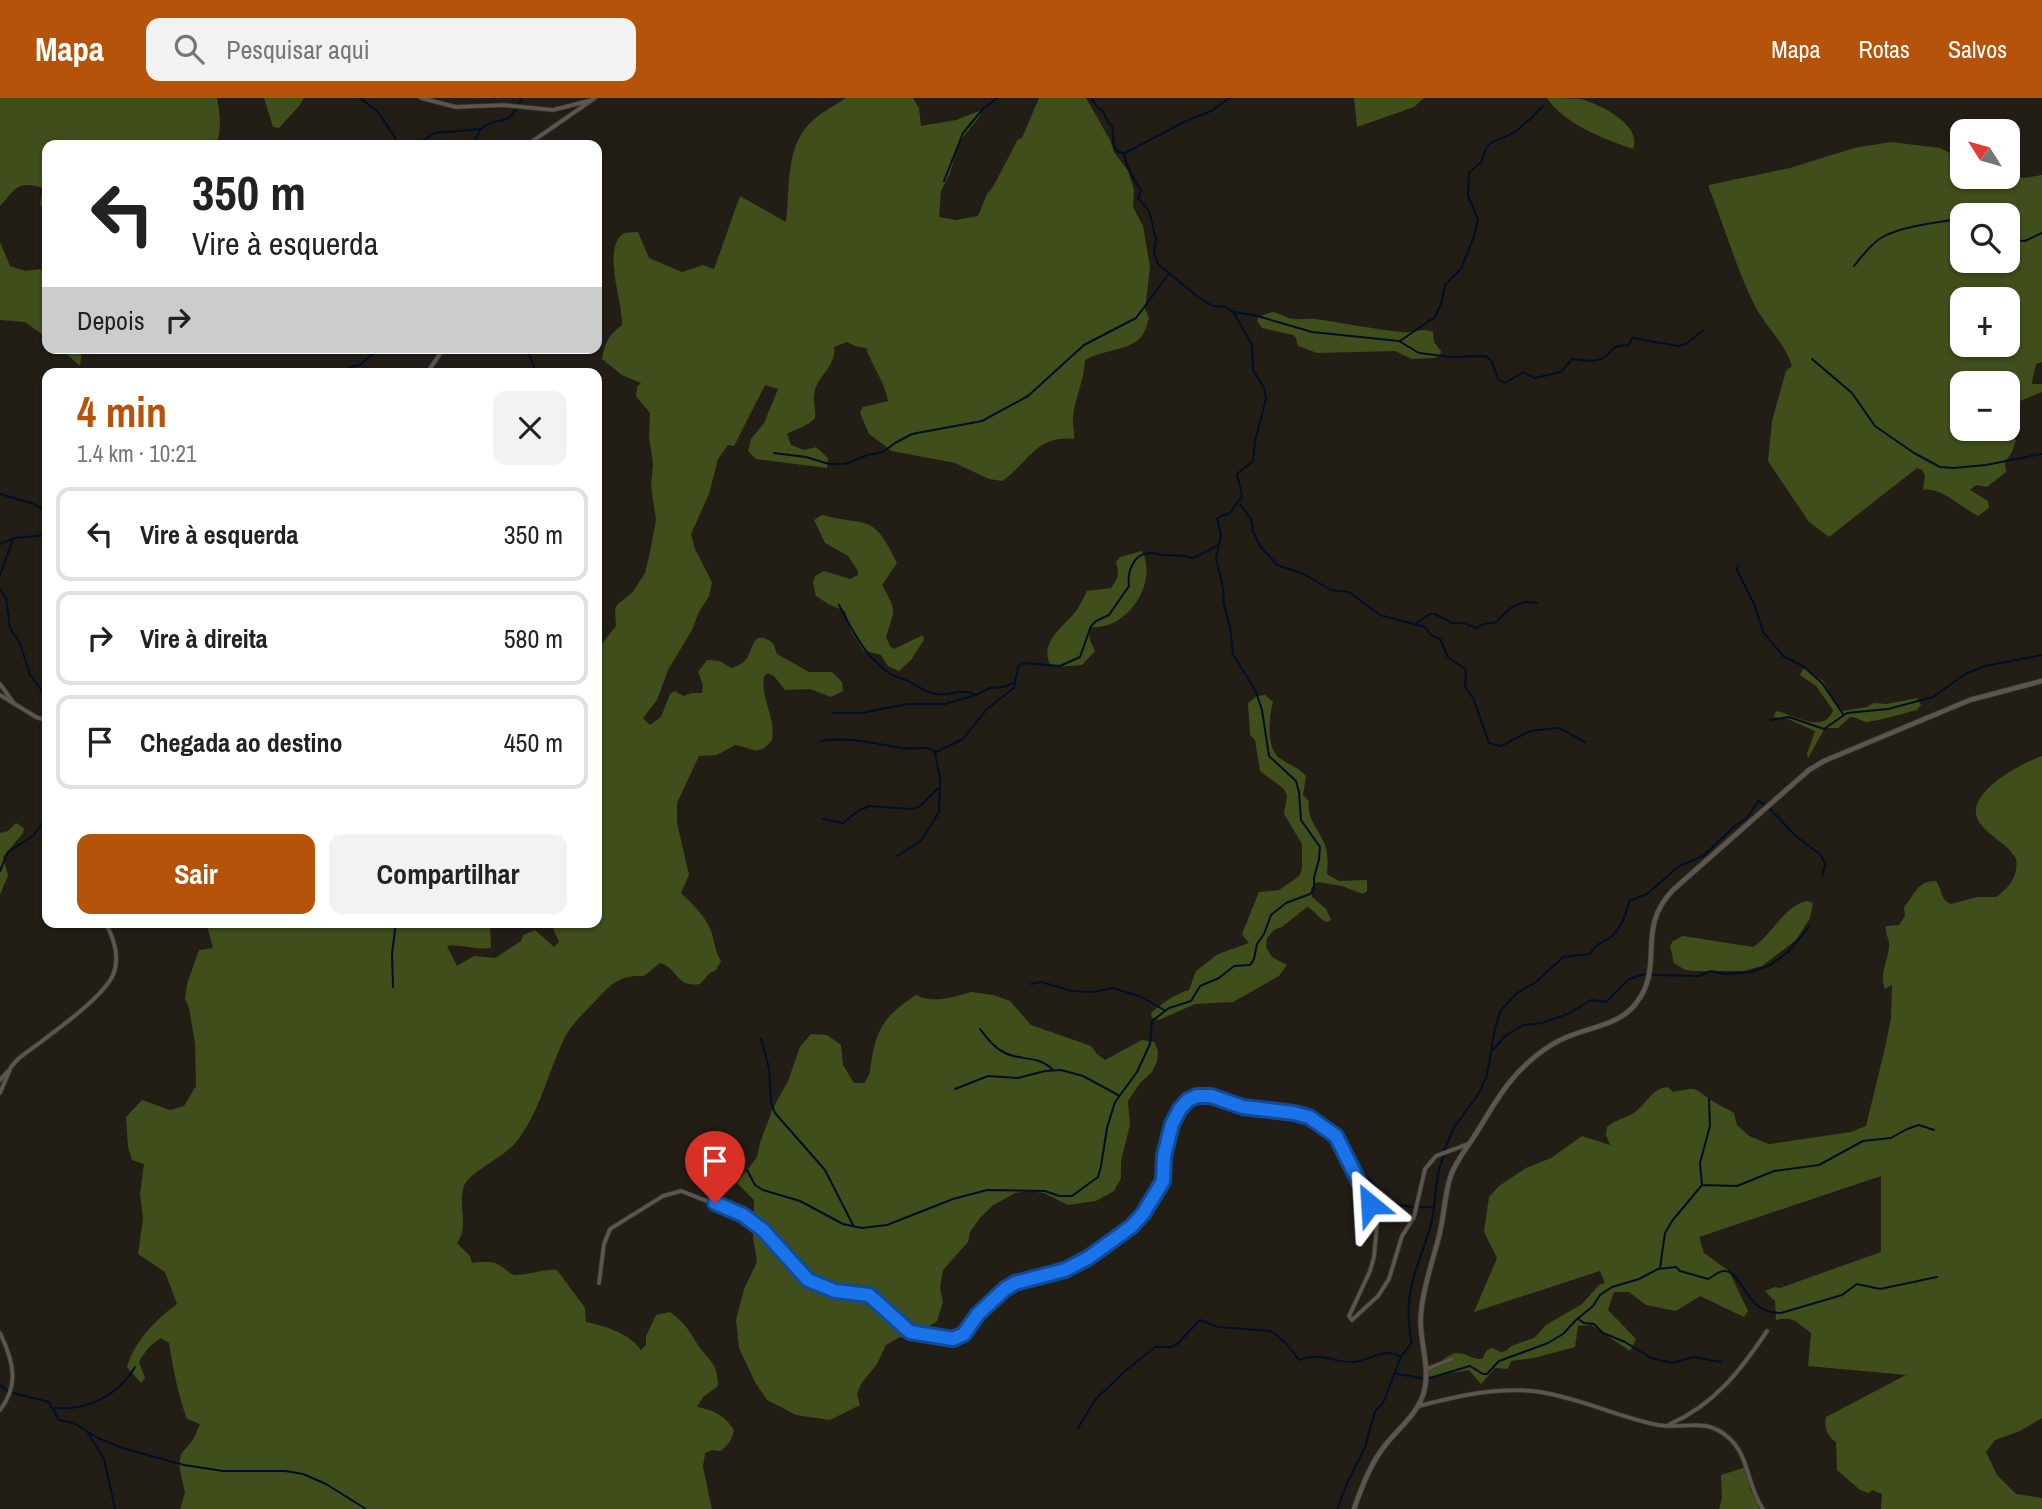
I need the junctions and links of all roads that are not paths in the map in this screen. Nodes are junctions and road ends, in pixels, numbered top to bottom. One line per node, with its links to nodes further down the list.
1 (421, 98): 2 (street)
2 (594, 99): 3 (street)
3 (534, 140)
4 (2042, 681): 13 (street)
5 (0, 684): 7 (street)
6 (0, 695): 7 (street)
7 (15, 704): 8 (street)
8 (42, 719)
9 (108, 928): 10 (street)
10 (11, 1067): 11 (street); 12 (street)
11 (0, 1080)
12 (0, 1093)
13 (1470, 1143): 14 (street); 18 (street)
14 (598, 1283)
15 (1767, 1331): 21 (street)
16 (0, 1333): 20 (street)
17 (1452, 1359): 18 (street)
18 (1427, 1369): 19 (street)
19 (1419, 1406): 21 (street); 22 (street)
20 (0, 1410)
21 (1665, 1426): 23 (street)
22 (1354, 1509)
23 (1763, 1509)

